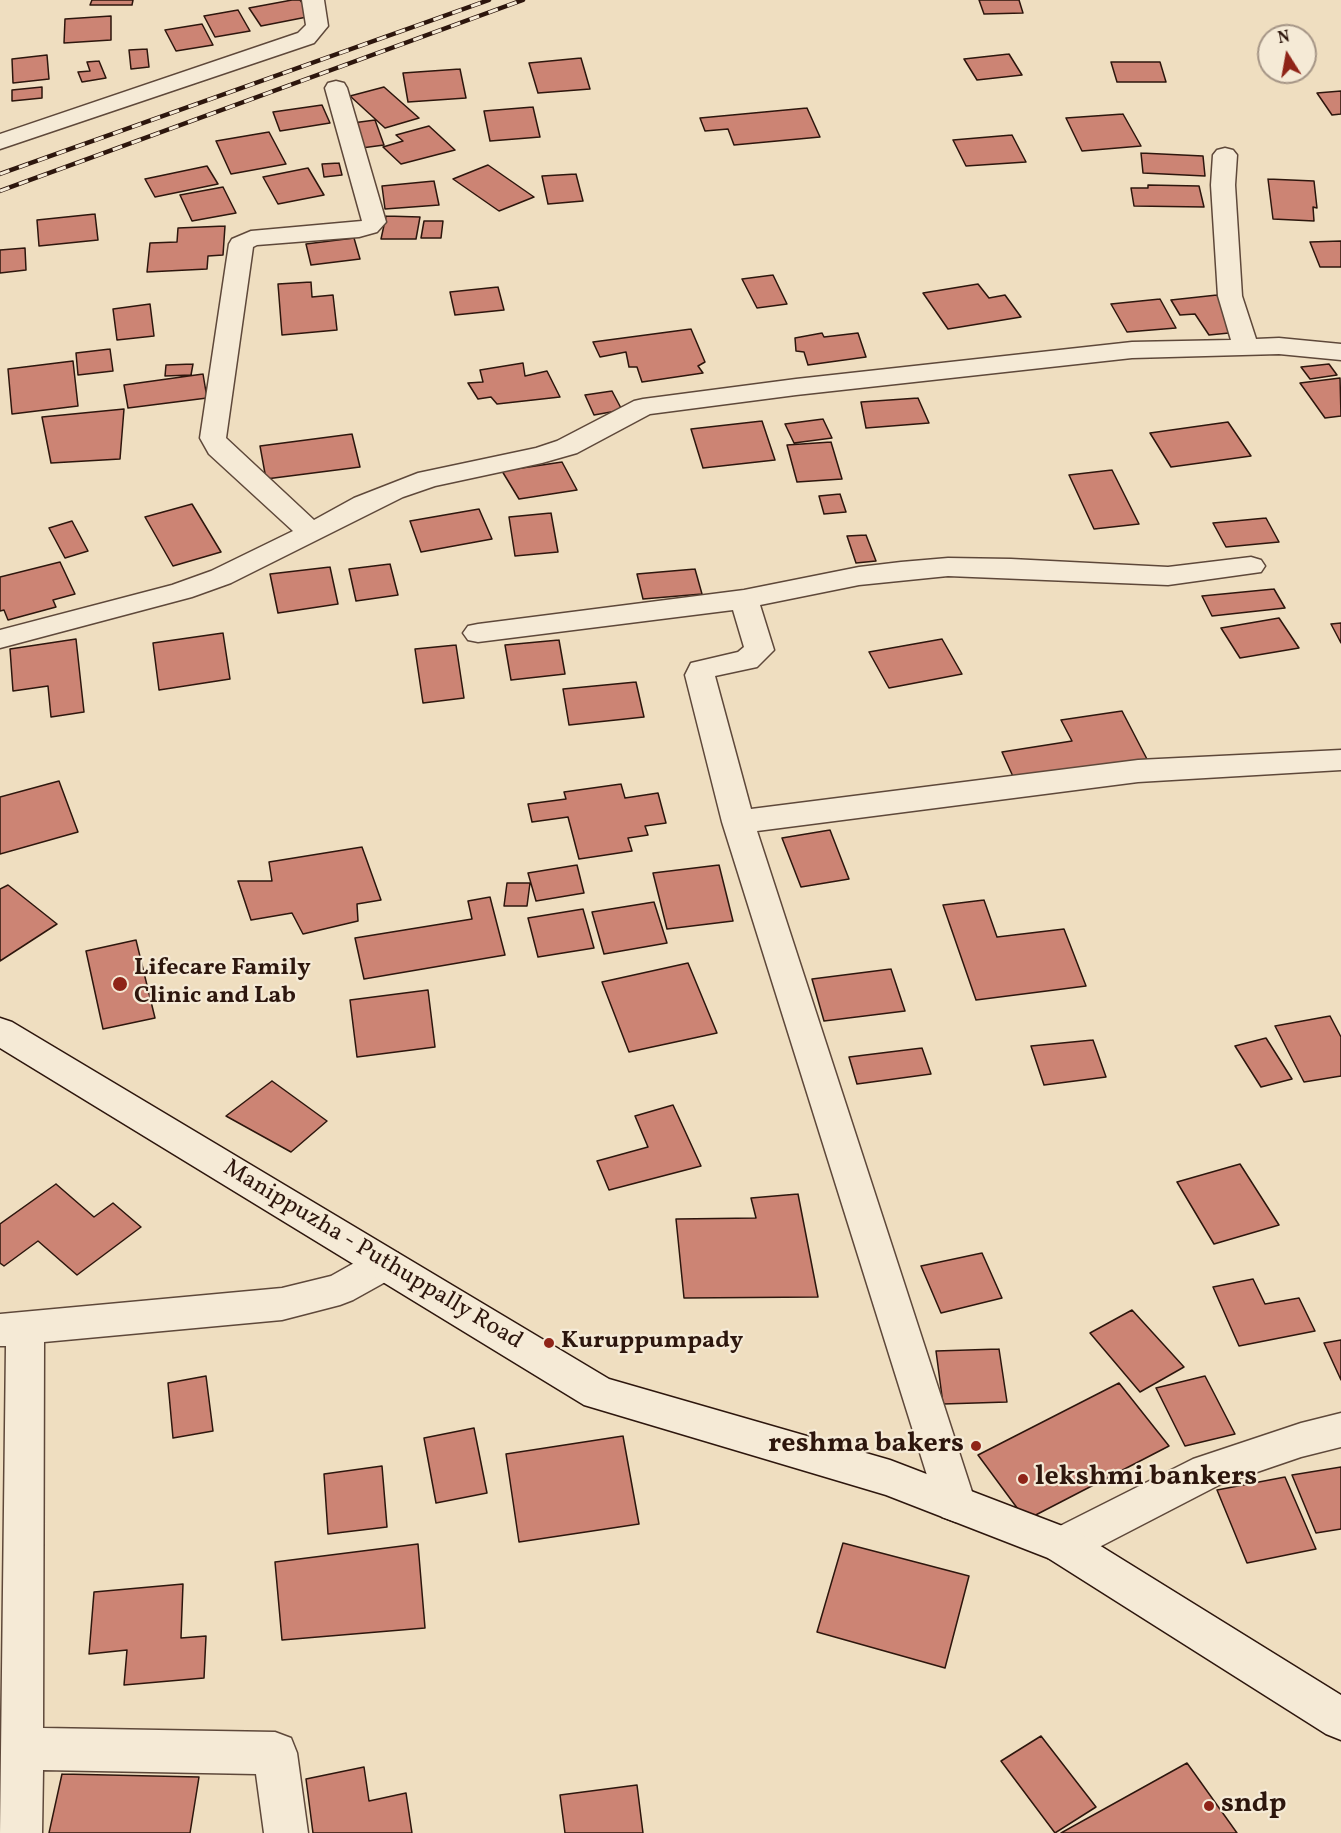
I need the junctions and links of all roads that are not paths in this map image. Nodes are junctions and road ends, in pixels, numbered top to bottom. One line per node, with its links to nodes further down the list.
1 (313, 0): 3 (street)
2 (336, 88): 7 (street)
3 (0, 142)
4 (1225, 155): 5 (street)
5 (1246, 346): 6 (street); 7 (street)
6 (1341, 352)
7 (312, 534): 11 (street)
8 (1251, 566): 9 (street)
9 (744, 598): 10 (street); 13 (street)
10 (478, 633)
11 (0, 639)
12 (1341, 760): 13 (street)
13 (738, 822): 18 (street)
14 (0, 1031): 15 (street, Manippuzha - Puthuppally Road)
15 (385, 1264): 16 (street); 18 (street, Manippuzha - Puthuppally Road)
16 (13, 1329): 21 (street)
17 (1341, 1430): 19 (street)
18 (956, 1504): 19 (street, Manippuzha - Puthuppally Road)
19 (1063, 1545): 20 (street, Manippuzha - Puthuppally Road)
20 (1341, 1719)
21 (21, 1749): 22 (street); 23 (street)
22 (20, 1833)
23 (286, 1833)

